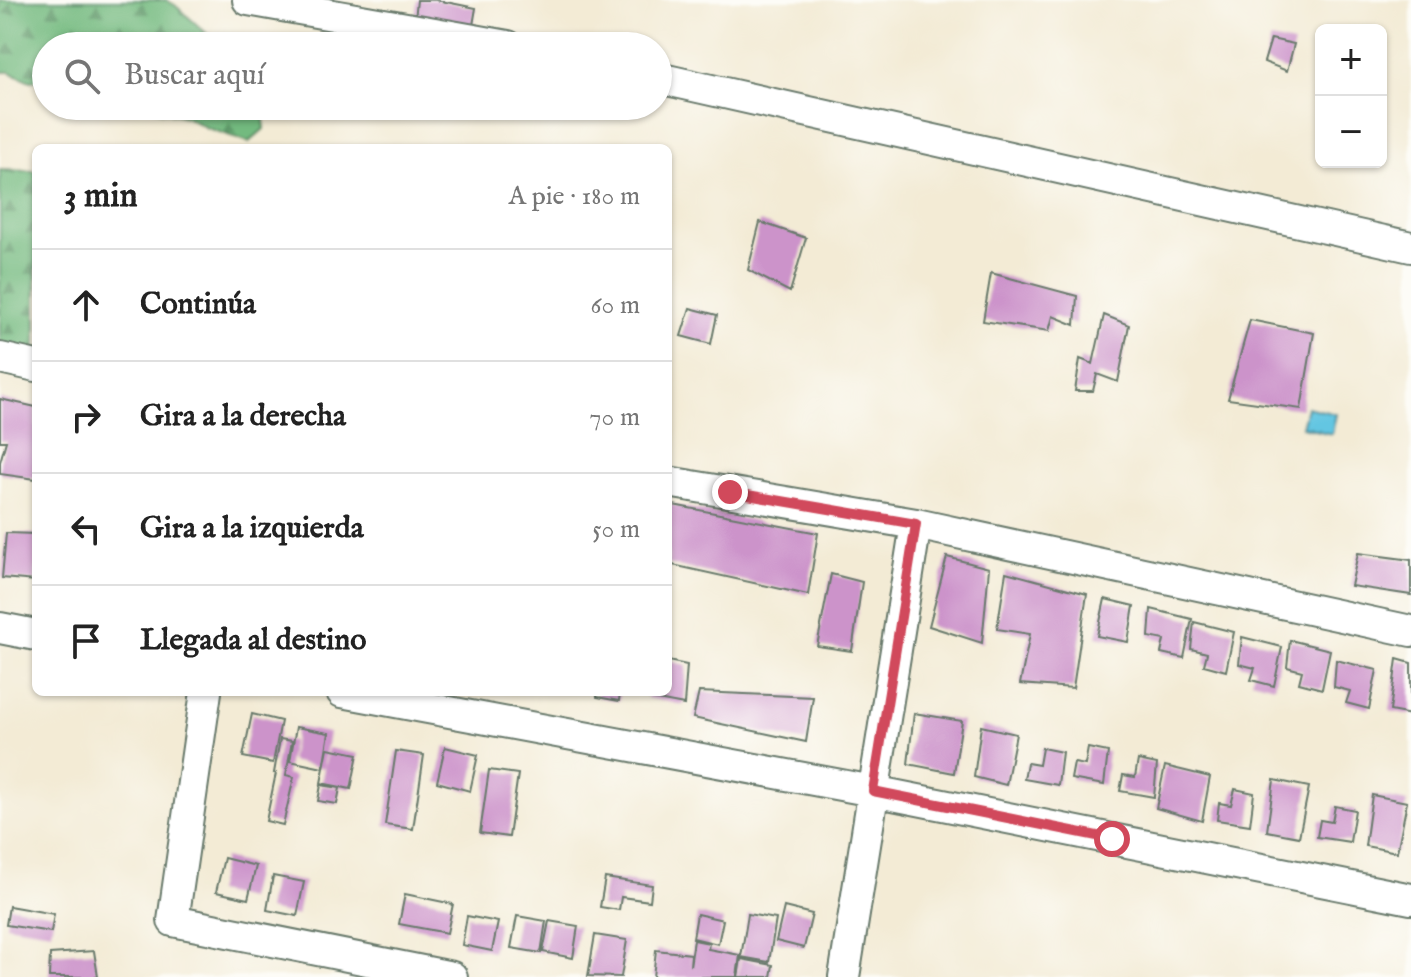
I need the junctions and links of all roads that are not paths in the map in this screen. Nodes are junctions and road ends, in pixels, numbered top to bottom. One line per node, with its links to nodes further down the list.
1 (248, 0): 2 (street)
2 (429, 32)
3 (672, 81): 4 (street)
4 (1411, 247)
5 (0, 358): 6 (street)
6 (32, 365)
7 (672, 483): 8 (street)
8 (916, 524): 10 (street); 14 (street)
9 (0, 628): 11 (street)
10 (1411, 631)
11 (32, 634)
12 (205, 696): 16 (street)
13 (363, 696): 14 (street)
14 (873, 791): 15 (street); 17 (street)
15 (1411, 899)
16 (452, 977)
17 (844, 977)

